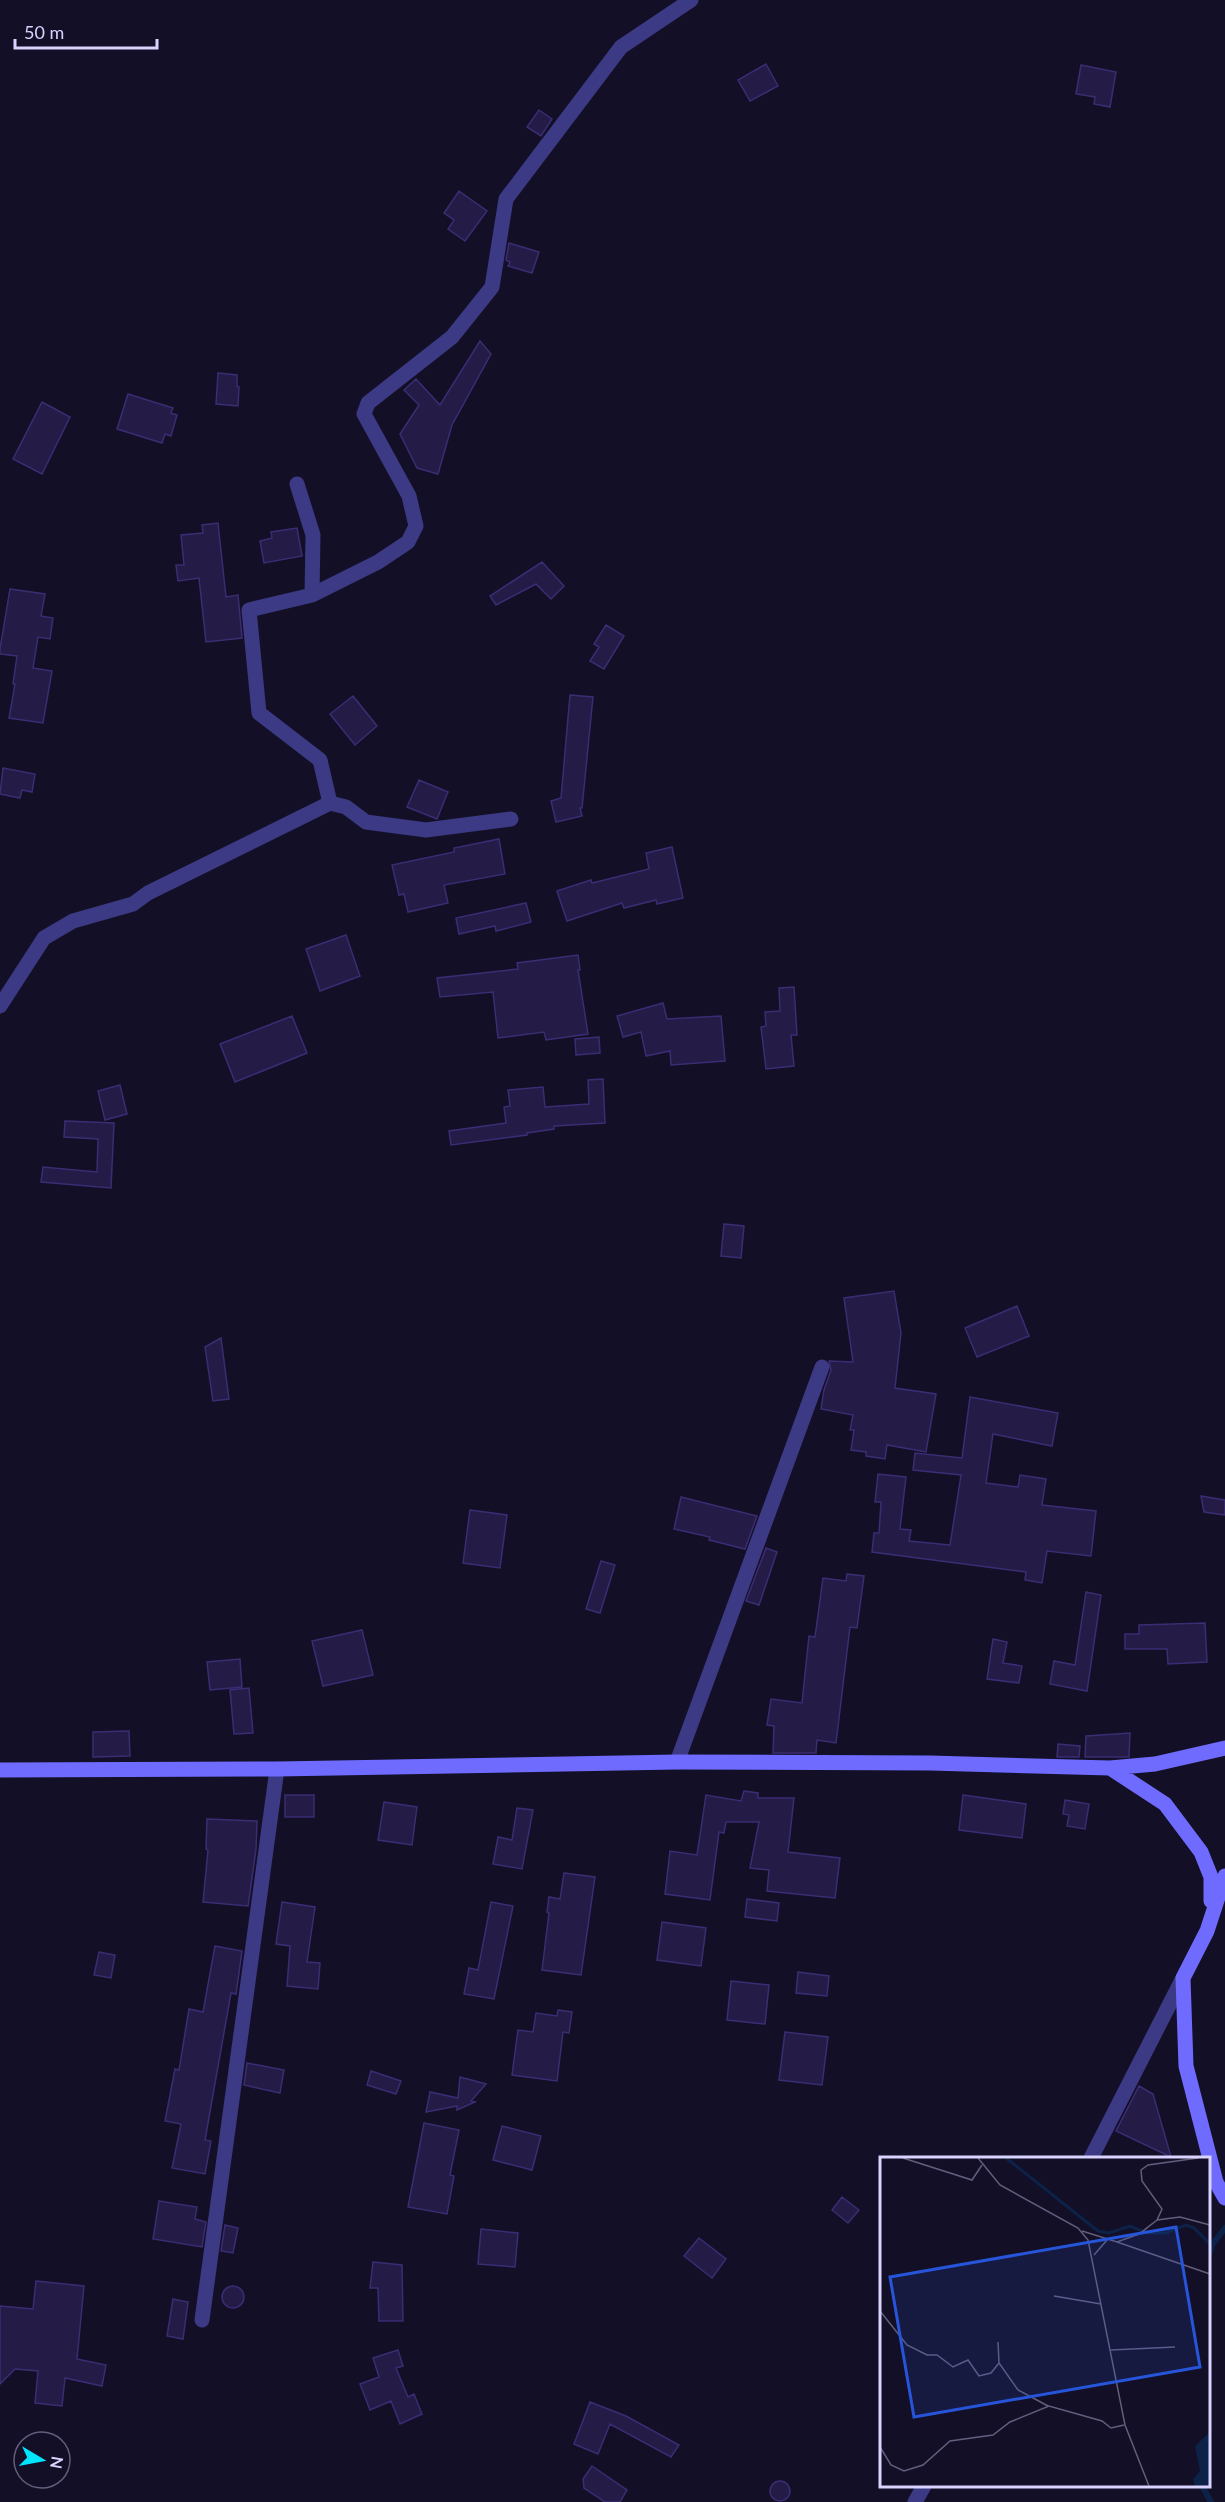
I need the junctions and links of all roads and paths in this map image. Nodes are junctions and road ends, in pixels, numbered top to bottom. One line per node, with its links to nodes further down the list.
1 (691, 0): 3 (street)
2 (297, 484): 3 (street)
3 (312, 595): 4 (street)
4 (330, 803): 5 (street); 6 (street)
5 (511, 819)
6 (0, 1006)
7 (822, 1367): 9 (street)
8 (1225, 1748): 10 (main road)
9 (677, 1762): 10 (main road); 11 (main road)
10 (1110, 1768): 14 (main road)
11 (277, 1769): 12 (main road); 20 (street)
12 (0, 1770)
13 (1225, 1876): 14 (main road)
14 (1207, 1931): 15 (main road)
15 (1183, 1978): 16 (street); 17 (main road)
16 (1091, 2157)
17 (1210, 2157)
18 (1210, 2159): 19 (main road)
19 (1225, 2198)
20 (202, 2320)
21 (923, 2487): 22 (street)
22 (915, 2502)

